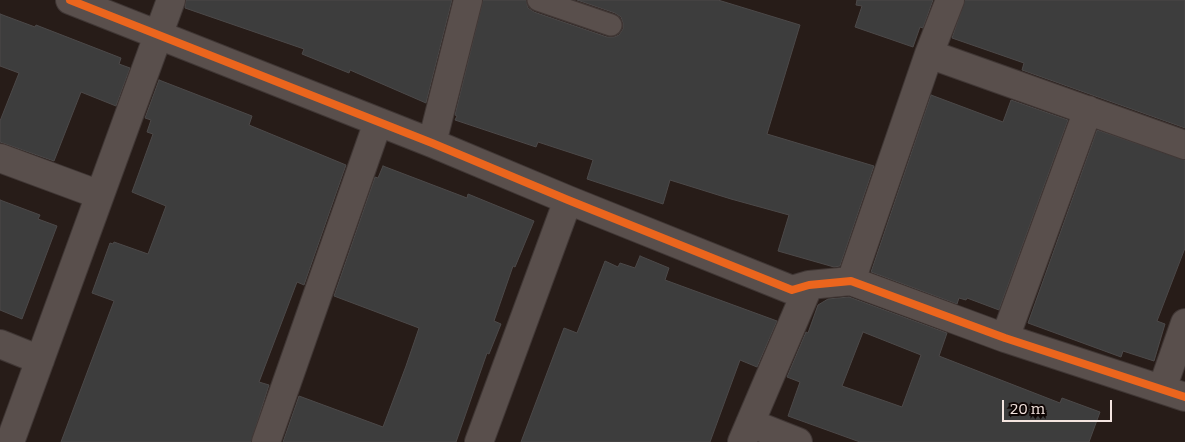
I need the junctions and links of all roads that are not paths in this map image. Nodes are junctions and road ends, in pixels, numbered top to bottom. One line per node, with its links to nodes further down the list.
1 (70, 0): 7 (street)
2 (171, 0): 7 (street)
3 (468, 0): 11 (street)
4 (538, 0): 6 (lane)
5 (950, 0): 8 (street)
6 (612, 24)
7 (158, 35): 10 (street); 14 (street)
8 (929, 54): 9 (street); 16 (street)
9 (1088, 110): 12 (street); 19 (street)
10 (378, 122): 11 (street); 25 (street)
11 (432, 143): 15 (street)
12 (1185, 145)
13 (0, 158): 14 (street)
14 (100, 195): 21 (street)
15 (568, 200): 17 (street); 26 (street)
16 (851, 281): 17 (street); 19 (street)
17 (809, 285): 23 (street)
18 (1185, 323): 22 (street)
19 (1005, 338): 22 (street)
20 (0, 344): 21 (street)
21 (40, 360): 24 (street)
22 (1173, 393)
23 (746, 432): 27 (street)
24 (10, 442)
25 (266, 442)
26 (479, 442)
27 (798, 442)

